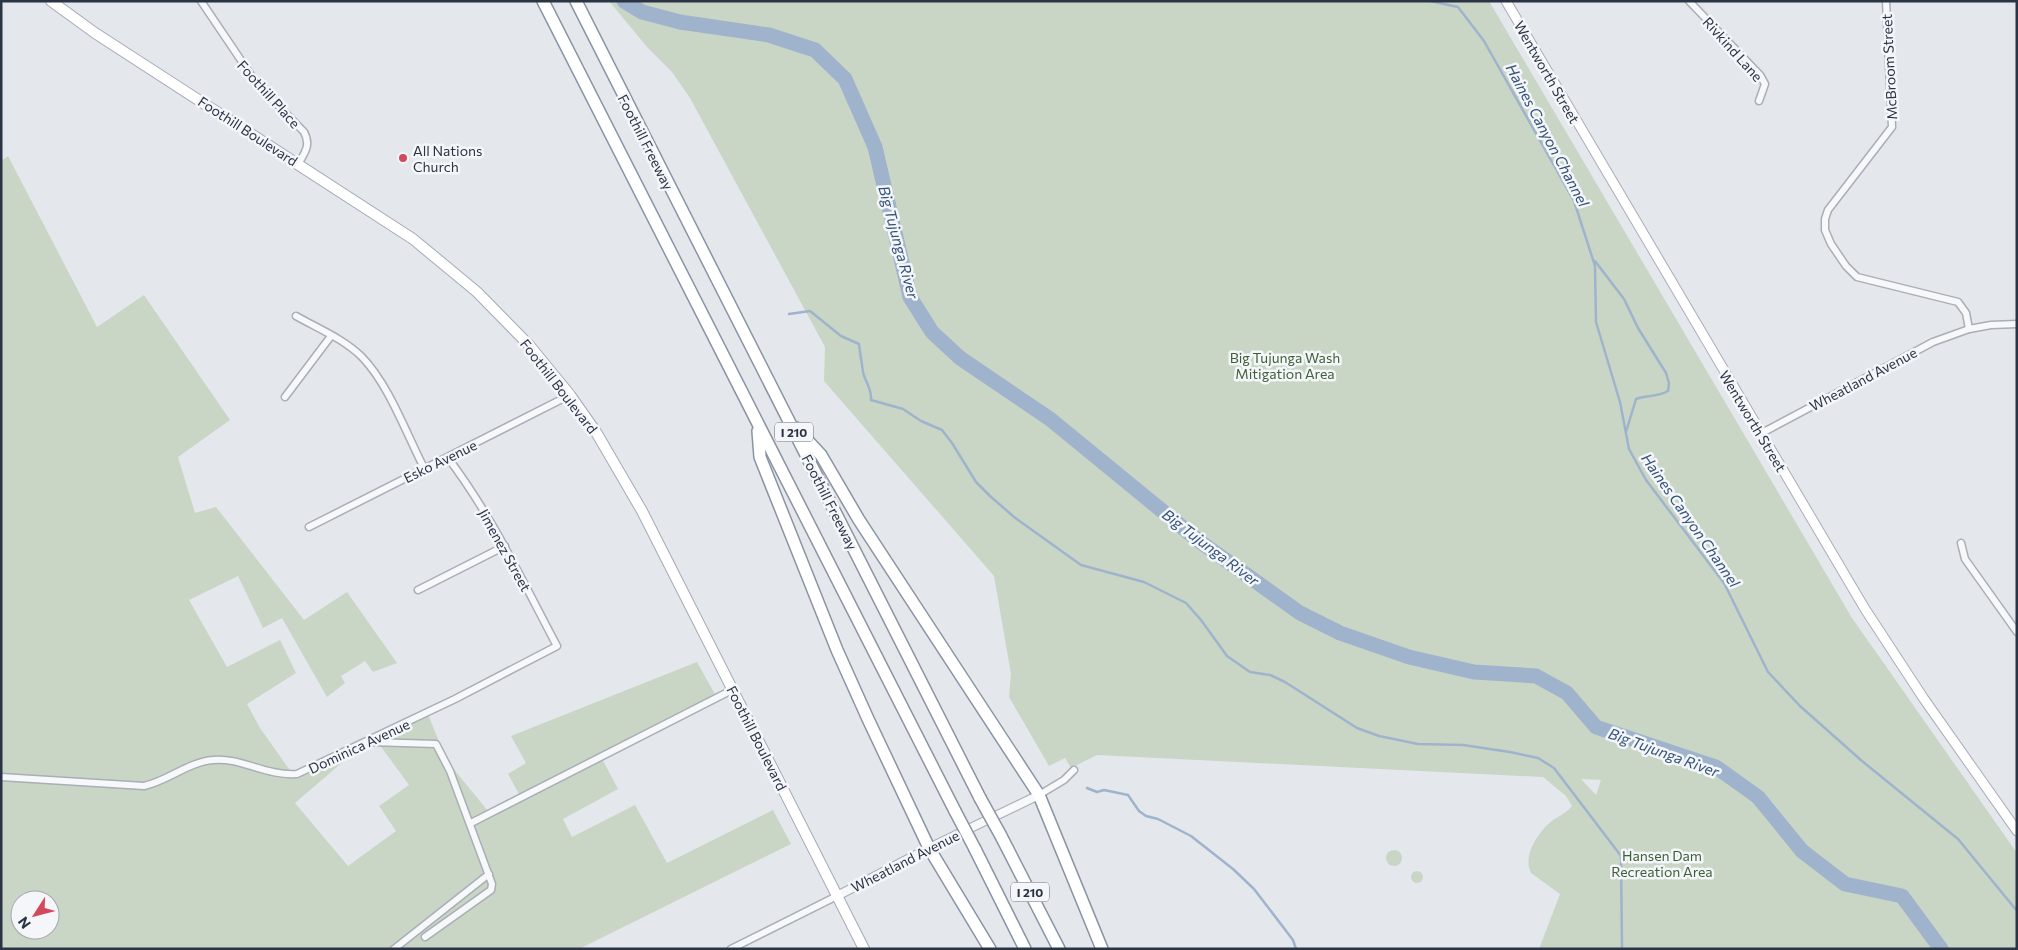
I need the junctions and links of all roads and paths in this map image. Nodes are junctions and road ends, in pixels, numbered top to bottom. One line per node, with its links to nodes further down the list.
1 (51, 1): 9 (main road, Foothill Boulevard)
2 (200, 1): 9 (street, Foothill Place)
3 (543, 1): 17 (highway, Foothill Freeway / I 210)
4 (576, 1): 16 (highway, Foothill Freeway / I 210)
5 (1506, 1): 18 (main road, Wentworth Street)
6 (1689, 1): 8 (street, Rivkind Lane)
7 (1886, 1): 12 (street, McBroom Street)
8 (1760, 101)
9 (298, 163): 14 (main road, Foothill Boulevard)
10 (296, 316): 13 (street)
11 (2017, 324): 12 (street)
12 (1969, 329): 18 (street, Wheatland Avenue)
13 (331, 336): 15 (street); 20 (street)
14 (570, 395): 19 (street, Esko Avenue); 27 (main road, Foothill Boulevard)
15 (285, 397)
16 (786, 418): 31 (highway); 43 (highway, Foothill Freeway / I 210, bridge)
17 (757, 424): 34 (highway); 42 (highway, Foothill Freeway / I 210, bridge)
18 (1760, 434): 33 (main road, Wentworth Street)
19 (448, 458): 20 (street, Esko Avenue); 23 (street, Jimenez Street)
20 (424, 468): 21 (street, Esko Avenue)
21 (309, 527)
22 (1961, 543): 25 (street)
23 (505, 546): 24 (street); 26 (street, Jimenez Street)
24 (418, 590)
25 (2017, 632)
26 (557, 646): 28 (street, Dominica Avenue)
27 (732, 690): 32 (street); 36 (main road, Foothill Boulevard)
28 (368, 742): 30 (street, Dominica Avenue); 32 (street)
29 (1074, 770): 31 (street, Wheatland Avenue)
30 (1, 777)
31 (1039, 795): 34 (street, Wheatland Avenue); 44 (highway)
32 (471, 823): 35 (street)
33 (2017, 831)
34 (929, 848): 36 (street, Wheatland Avenue); 41 (highway)
35 (489, 874): 37 (street); 38 (street)
36 (837, 896): 39 (street, Wheatland Avenue); 40 (main road, Foothill Boulevard)
37 (426, 937)
38 (394, 949)
39 (731, 949)
40 (864, 949)
41 (990, 949)
42 (1025, 949)
43 (1059, 949)
44 (1102, 949)

